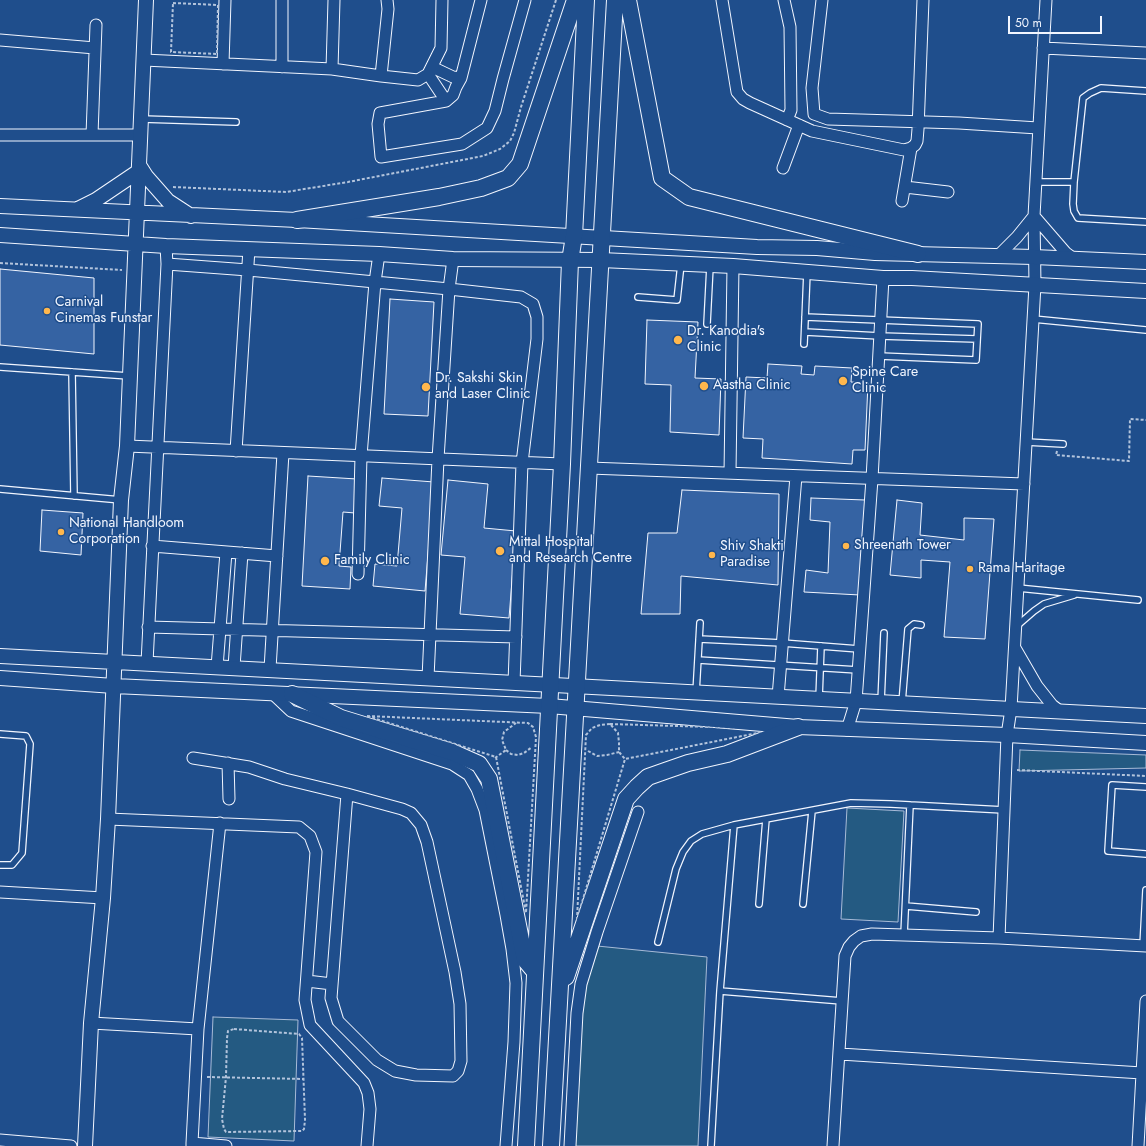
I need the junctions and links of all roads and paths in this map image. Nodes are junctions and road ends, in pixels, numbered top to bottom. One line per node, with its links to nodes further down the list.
1 (146, 0): 25 (street)
2 (206, 0): 19 (path)
3 (225, 0): 26 (street)
4 (282, 0): 27 (street)
5 (334, 0): 28 (street)
6 (387, 0): 30 (street)
7 (442, 0): 29 (street)
8 (481, 0): 31 (street)
9 (525, 0): 33 (street)
10 (574, 0): 56 (main road)
11 (586, 0): 59 (main road)
12 (615, 0): 60 (main road)
13 (628, 0): 65 (main road)
14 (722, 0): 35 (street)
15 (784, 0): 35 (street)
16 (822, 0): 37 (street)
17 (923, 0): 37 (street)
18 (1046, 0): 23 (street)
19 (206, 4): 19 (path)
20 (96, 25): 22 (street)
21 (0, 40): 22 (street)
22 (95, 48): 40 (street)
23 (1043, 48): 24 (street); 39 (street)
24 (1146, 53)
25 (144, 60): 26 (street); 34 (street)
26 (223, 64): 27 (street)
27 (282, 67): 28 (street)
28 (332, 69): 30 (street)
29 (430, 70): 30 (street); 31 (street); 33 (street)
30 (381, 76)
31 (461, 78): 33 (street)
32 (1146, 91): 47 (lane)
33 (446, 101)
34 (142, 119): 36 (lane); 42 (street)
35 (787, 120): 38 (street)
36 (236, 122)
37 (919, 122): 39 (street); 43 (street)
38 (799, 125): 43 (street); 45 (street)
39 (1038, 128): 46 (street)
40 (92, 134): 41 (street); 42 (street)
41 (0, 135)
42 (140, 135): 44 (street)
43 (912, 148): 48 (street)
44 (139, 168): 52 (street); 53 (street); 54 (street)
45 (783, 168)
46 (1036, 182): 47 (lane); 55 (street)
47 (1074, 182): 57 (lane)
48 (905, 187): 49 (street); 50 (street)
49 (948, 192)
50 (902, 201)
51 (0, 206): 52 (street)
52 (76, 210): 53 (street)
53 (138, 213): 54 (street); 61 (street)
54 (191, 216): 56 (street)
55 (1034, 216): 66 (street); 67 (street); 68 (street)
56 (297, 220): 59 (street)
57 (1146, 222)
58 (0, 235): 61 (street)
59 (574, 236): 60 (street); 71 (main road)
60 (602, 238): 65 (street); 70 (main road)
61 (136, 244): 62 (street); 79 (street)
62 (166, 246): 63 (street); 74 (street)
63 (249, 249): 64 (street); 78 (street)
64 (379, 254): 69 (street); 82 (street)
65 (918, 254): 66 (street)
66 (997, 257): 67 (street)
67 (1034, 257): 68 (street); 83 (street)
68 (1074, 258): 72 (street)
69 (453, 259): 71 (street); 84 (street)
70 (601, 260): 71 (street); 75 (street); 111 (main road)
71 (570, 261): 110 (main road)
72 (1146, 262)
73 (0, 263): 79 (path)
74 (167, 264): 78 (street); 104 (street)
75 (681, 264): 76 (street); 86 (lane)
76 (710, 265): 77 (street); 90 (lane)
77 (733, 266): 80 (street); 112 (street)
78 (248, 270): 82 (street); 105 (street)
79 (135, 271): 99 (street)
80 (807, 272): 81 (street); 87 (lane)
81 (883, 278): 83 (street); 89 (street)
82 (375, 282): 84 (street); 107 (street)
83 (1035, 285): 85 (street); 88 (street)
84 (449, 289): 108 (street); 109 (street)
85 (1146, 291)
86 (638, 297)
87 (805, 317): 89 (lane); 92 (lane)
88 (1033, 319): 91 (lane); 101 (street)
89 (880, 321): 93 (street); 94 (lane)
90 (708, 324)
91 (1146, 330)
92 (805, 332): 93 (lane); 95 (lane)
93 (880, 336): 94 (lane); 96 (street)
94 (977, 339): 96 (lane)
95 (804, 344)
96 (879, 356): 114 (street)
97 (0, 367): 98 (lane)
98 (72, 372): 99 (lane); 117 (lane)
99 (130, 376): 103 (street)
100 (1146, 420): 102 (path)
101 (1026, 442): 102 (lane); 115 (street)
102 (1060, 444)
103 (127, 446): 104 (street); 118 (street)
104 (158, 447): 105 (street); 119 (street)
105 (236, 450): 106 (street)
106 (284, 453): 107 (street); 122 (street)
107 (362, 456): 108 (street); 123 (street)
108 (438, 459): 109 (street); 135 (street)
109 (522, 463): 110 (street); 136 (street)
110 (562, 464): 155 (main road)
111 (589, 468): 112 (street); 157 (main road)
112 (730, 473): 113 (street)
113 (796, 476): 114 (street); 138 (street)
114 (872, 478): 115 (street); 141 (street)
115 (1024, 484): 124 (street)
116 (0, 489): 117 (lane)
117 (74, 496): 118 (lane)
118 (121, 500): 144 (street)
119 (152, 546): 120 (street); 129 (street)
120 (226, 552): 121 (street); 130 (street)
121 (242, 553): 122 (street); 131 (street)
122 (277, 556): 132 (street)
123 (358, 574)
124 (1018, 588): 125 (lane); 133 (street)
125 (1076, 594): 126 (lane); 133 (lane)
126 (1138, 600)
127 (700, 623): 137 (lane)
128 (921, 625): 165 (lane)
129 (148, 627): 130 (street); 145 (street)
130 (220, 629): 131 (street); 147 (street)
131 (237, 629): 132 (street); 148 (street)
132 (272, 630): 135 (street); 150 (street)
133 (1016, 630): 140 (street)
134 (884, 633): 164 (lane)
135 (430, 634): 136 (street); 153 (street)
136 (516, 637): 154 (street)
137 (699, 639): 138 (lane); 143 (lane)
138 (782, 643): 139 (lane); 146 (street)
139 (822, 646): 141 (lane); 149 (lane)
140 (1015, 648): 168 (street); 170 (street)
141 (860, 649): 151 (street)
142 (0, 656): 144 (street)
143 (698, 660): 146 (lane); 158 (lane)
144 (115, 661): 145 (street); 156 (street)
145 (147, 663): 147 (street)
146 (781, 664): 149 (lane); 161 (street)
147 (217, 666): 148 (street)
148 (234, 667): 150 (street)
149 (821, 667): 151 (lane); 162 (lane)
150 (270, 669): 153 (street)
151 (858, 670): 163 (street)
152 (0, 678): 156 (street)
153 (428, 678): 154 (street)
154 (514, 682): 155 (street)
155 (550, 684): 157 (street); 166 (main road)
156 (114, 686): 159 (street); 195 (street)
157 (576, 686): 158 (street); 167 (main road)
158 (696, 693): 161 (street)
159 (272, 694): 160 (street); 232 (street)
160 (292, 694): 166 (street); 185 (main road)
161 (778, 697): 162 (street)
162 (819, 699): 163 (street)
163 (856, 701): 164 (street); 174 (street)
164 (881, 703): 165 (street)
165 (902, 704): 168 (street)
166 (549, 706): 167 (street); 212 (main road)
167 (575, 709): 169 (street); 216 (main road)
168 (1011, 709): 170 (street); 176 (street)
169 (611, 712): 173 (street); 181 (path)
170 (1061, 712): 171 (street)
171 (1146, 716)
172 (517, 723): 179 (path)
173 (798, 727): 174 (street); 216 (main road)
174 (847, 730): 176 (street)
175 (0, 734): 200 (lane)
176 (1007, 735): 178 (street); 186 (street)
177 (536, 742): 179 (path)
178 (1146, 743)
179 (506, 750): 185 (path)
180 (585, 750): 181 (path)
181 (619, 752): 183 (path)
182 (193, 758): 184 (street)
183 (625, 759)
184 (228, 763): 189 (street); 190 (street)
185 (481, 768): 212 (main road)
186 (1006, 770): 187 (path); 192 (street)
187 (1146, 776)
188 (1146, 787): 199 (lane)
189 (347, 794): 214 (street); 214 (street)
190 (229, 799)
191 (910, 805): 192 (lane); 193 (lane); 206 (lane)
192 (1004, 810): 209 (street)
193 (812, 811): 196 (lane); 205 (lane)
194 (638, 812): 235 (street)
195 (108, 819): 197 (street); 203 (street)
196 (766, 819): 198 (lane); 204 (lane)
197 (220, 823): 213 (street); 220 (street)
198 (734, 825): 210 (lane); 215 (lane)
199 (1146, 854)
200 (0, 865)
201 (1146, 890): 211 (lane)
202 (0, 892): 203 (street)
203 (103, 898): 219 (street)
204 (759, 904)
205 (803, 904)
206 (906, 906): 207 (lane); 208 (lane)
207 (976, 912)
208 (904, 935): 209 (street); 217 (street)
209 (999, 938): 211 (street)
210 (658, 942)
211 (1145, 946)
212 (535, 972): 233 (main road)
213 (307, 981): 214 (street); 231 (street)
214 (332, 984)
215 (720, 991): 217 (lane); 236 (lane)
216 (560, 995): 234 (main road)
217 (843, 1001): 221 (street)
218 (1146, 1001): 222 (street)
219 (91, 1023): 220 (street); 229 (street)
220 (198, 1029): 223 (street)
221 (840, 1054): 222 (street); 237 (street)
222 (1142, 1073): 238 (street)
223 (196, 1077): 224 (path); 227 (street)
224 (226, 1077): 225 (path); 225 (path); 225 (path)
225 (304, 1080)
226 (0, 1140): 228 (street)
227 (192, 1145): 230 (street)
228 (71, 1146)
229 (85, 1146)
230 (226, 1146)
231 (367, 1146)
232 (506, 1146)
233 (526, 1146)
234 (551, 1146)
235 (570, 1146)
236 (711, 1146)
237 (833, 1146)
238 (1138, 1146)

